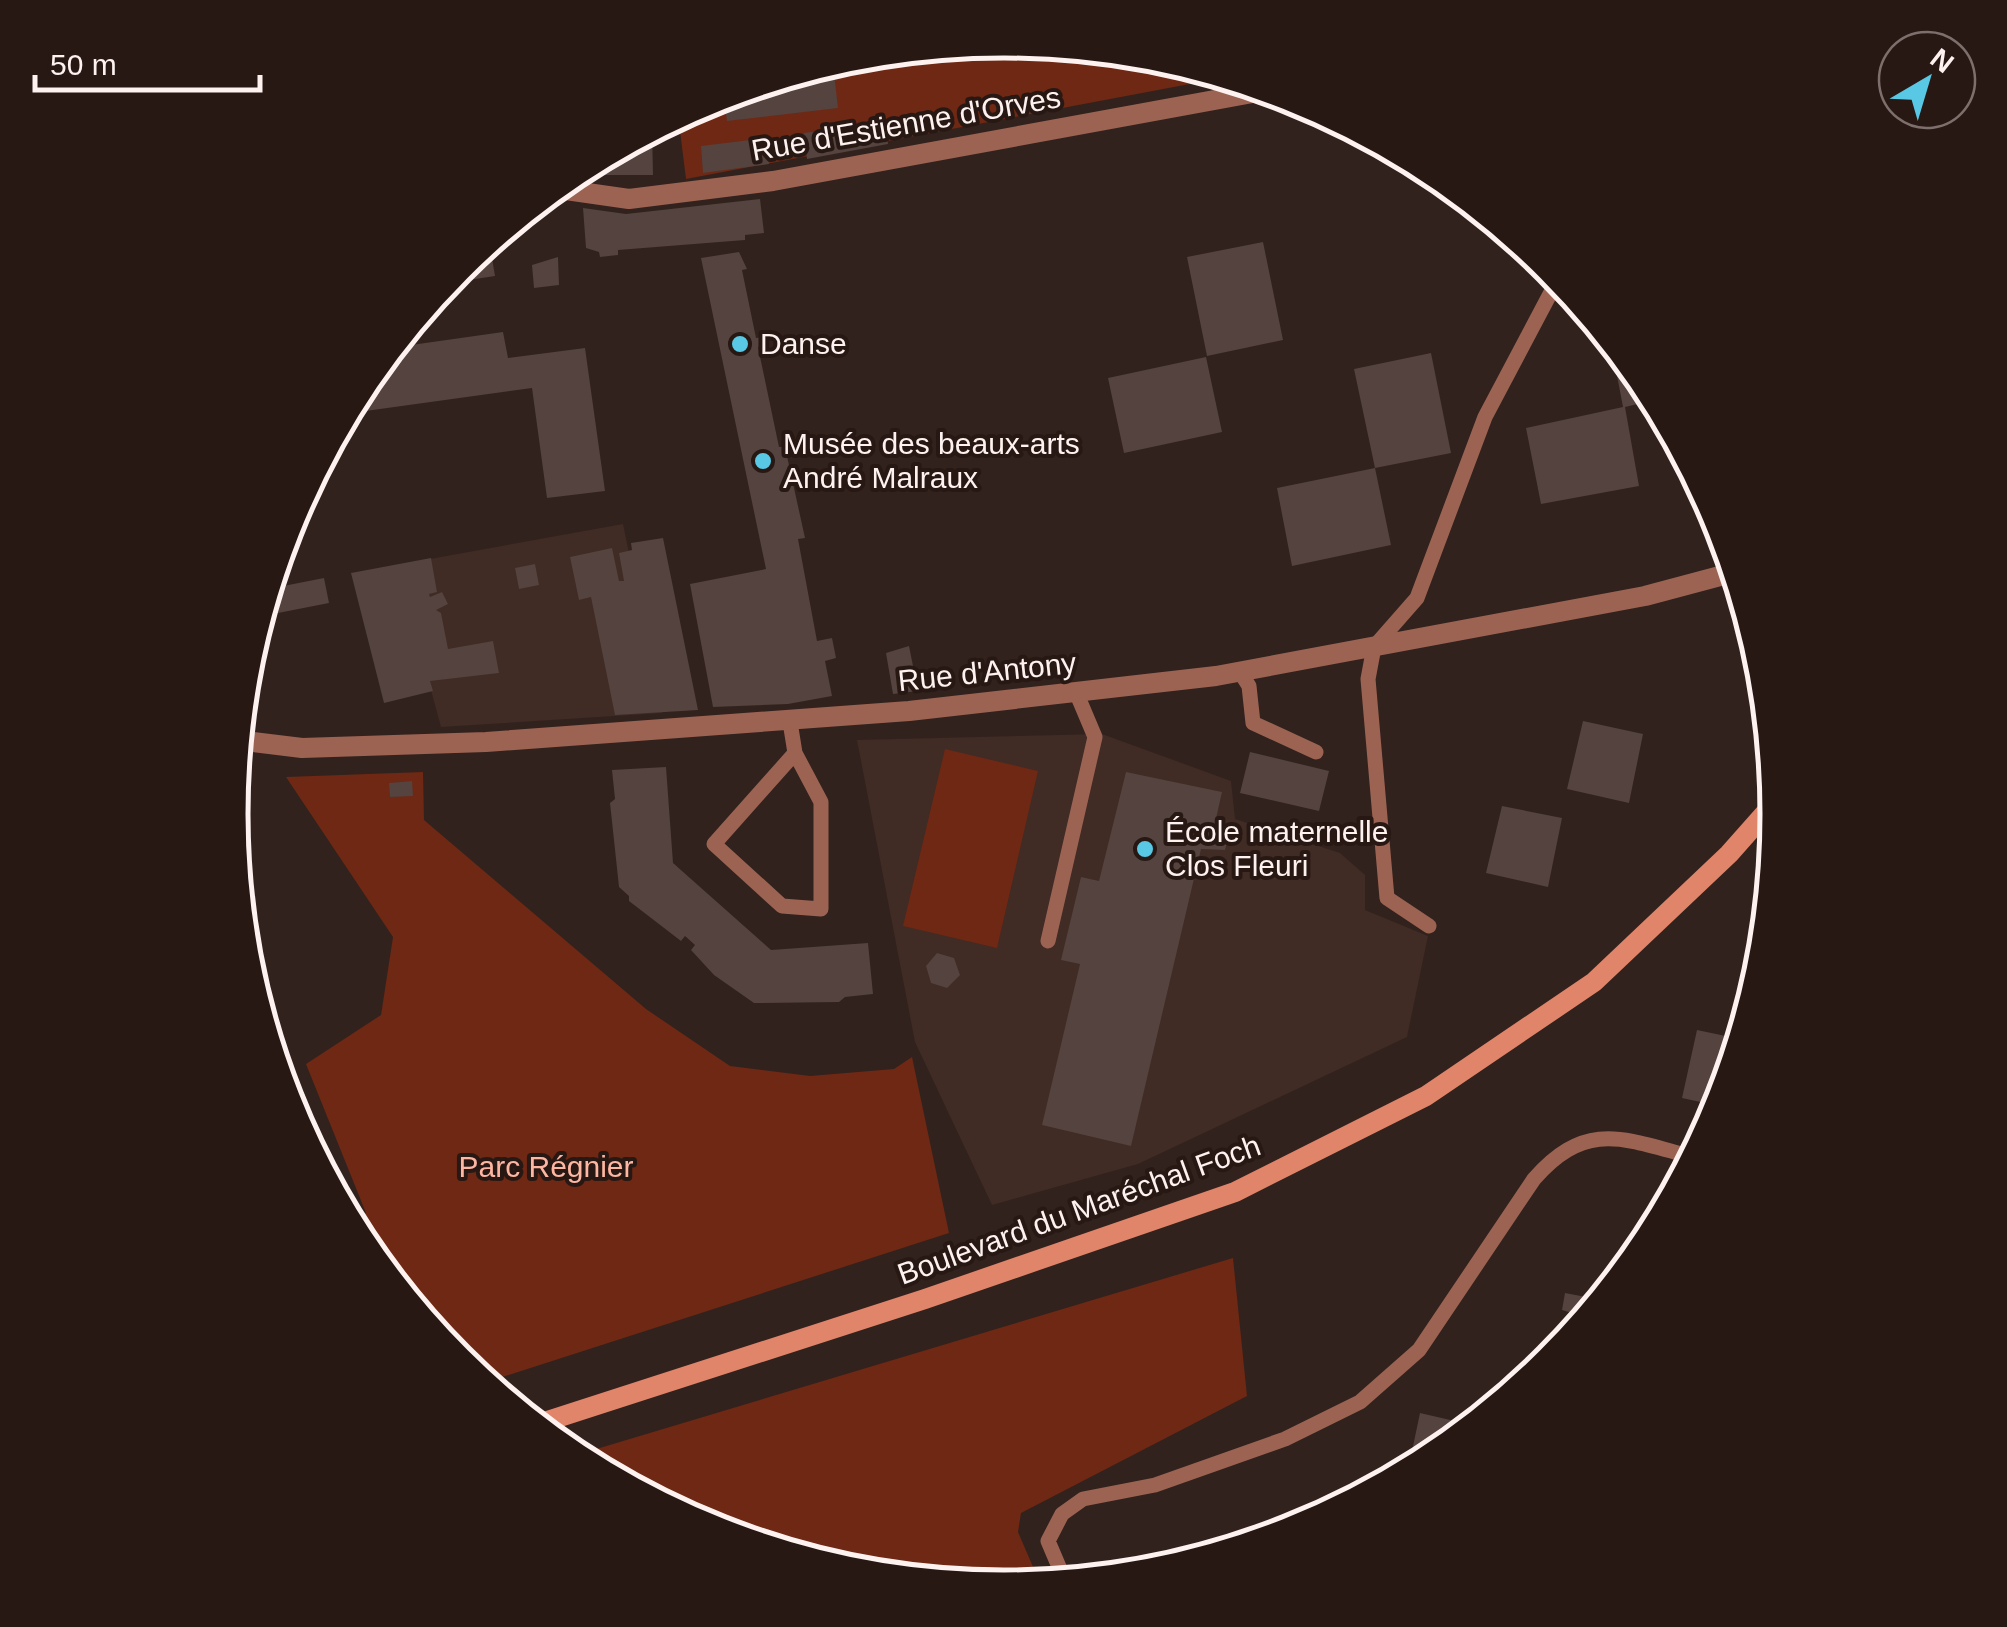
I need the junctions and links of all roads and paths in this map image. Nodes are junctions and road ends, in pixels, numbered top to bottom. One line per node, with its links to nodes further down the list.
1 (1239, 95): 2 (street, Rue d'Estienne d'Orves)
2 (574, 191)
3 (1551, 293): 5 (lane)
4 (1721, 576): 5 (street, Rue d'Antony)
5 (1374, 647): 6 (street, Rue d'Antony); 13 (lane)
6 (1240, 672): 7 (street, Rue d'Antony); 10 (lane)
7 (1076, 692): 8 (street, Rue d'Antony); 14 (lane)
8 (790, 722): 9 (street, Rue d'Antony); 11 (lane)
9 (251, 742)
10 (1316, 752)
11 (795, 753): 11 (lane)
12 (1760, 819): 16 (street, Boulevard du Maréchal Foch)
13 (1429, 926)
14 (1048, 941)
15 (1679, 1154): 17 (lane)
16 (552, 1420)
17 (1059, 1567)

